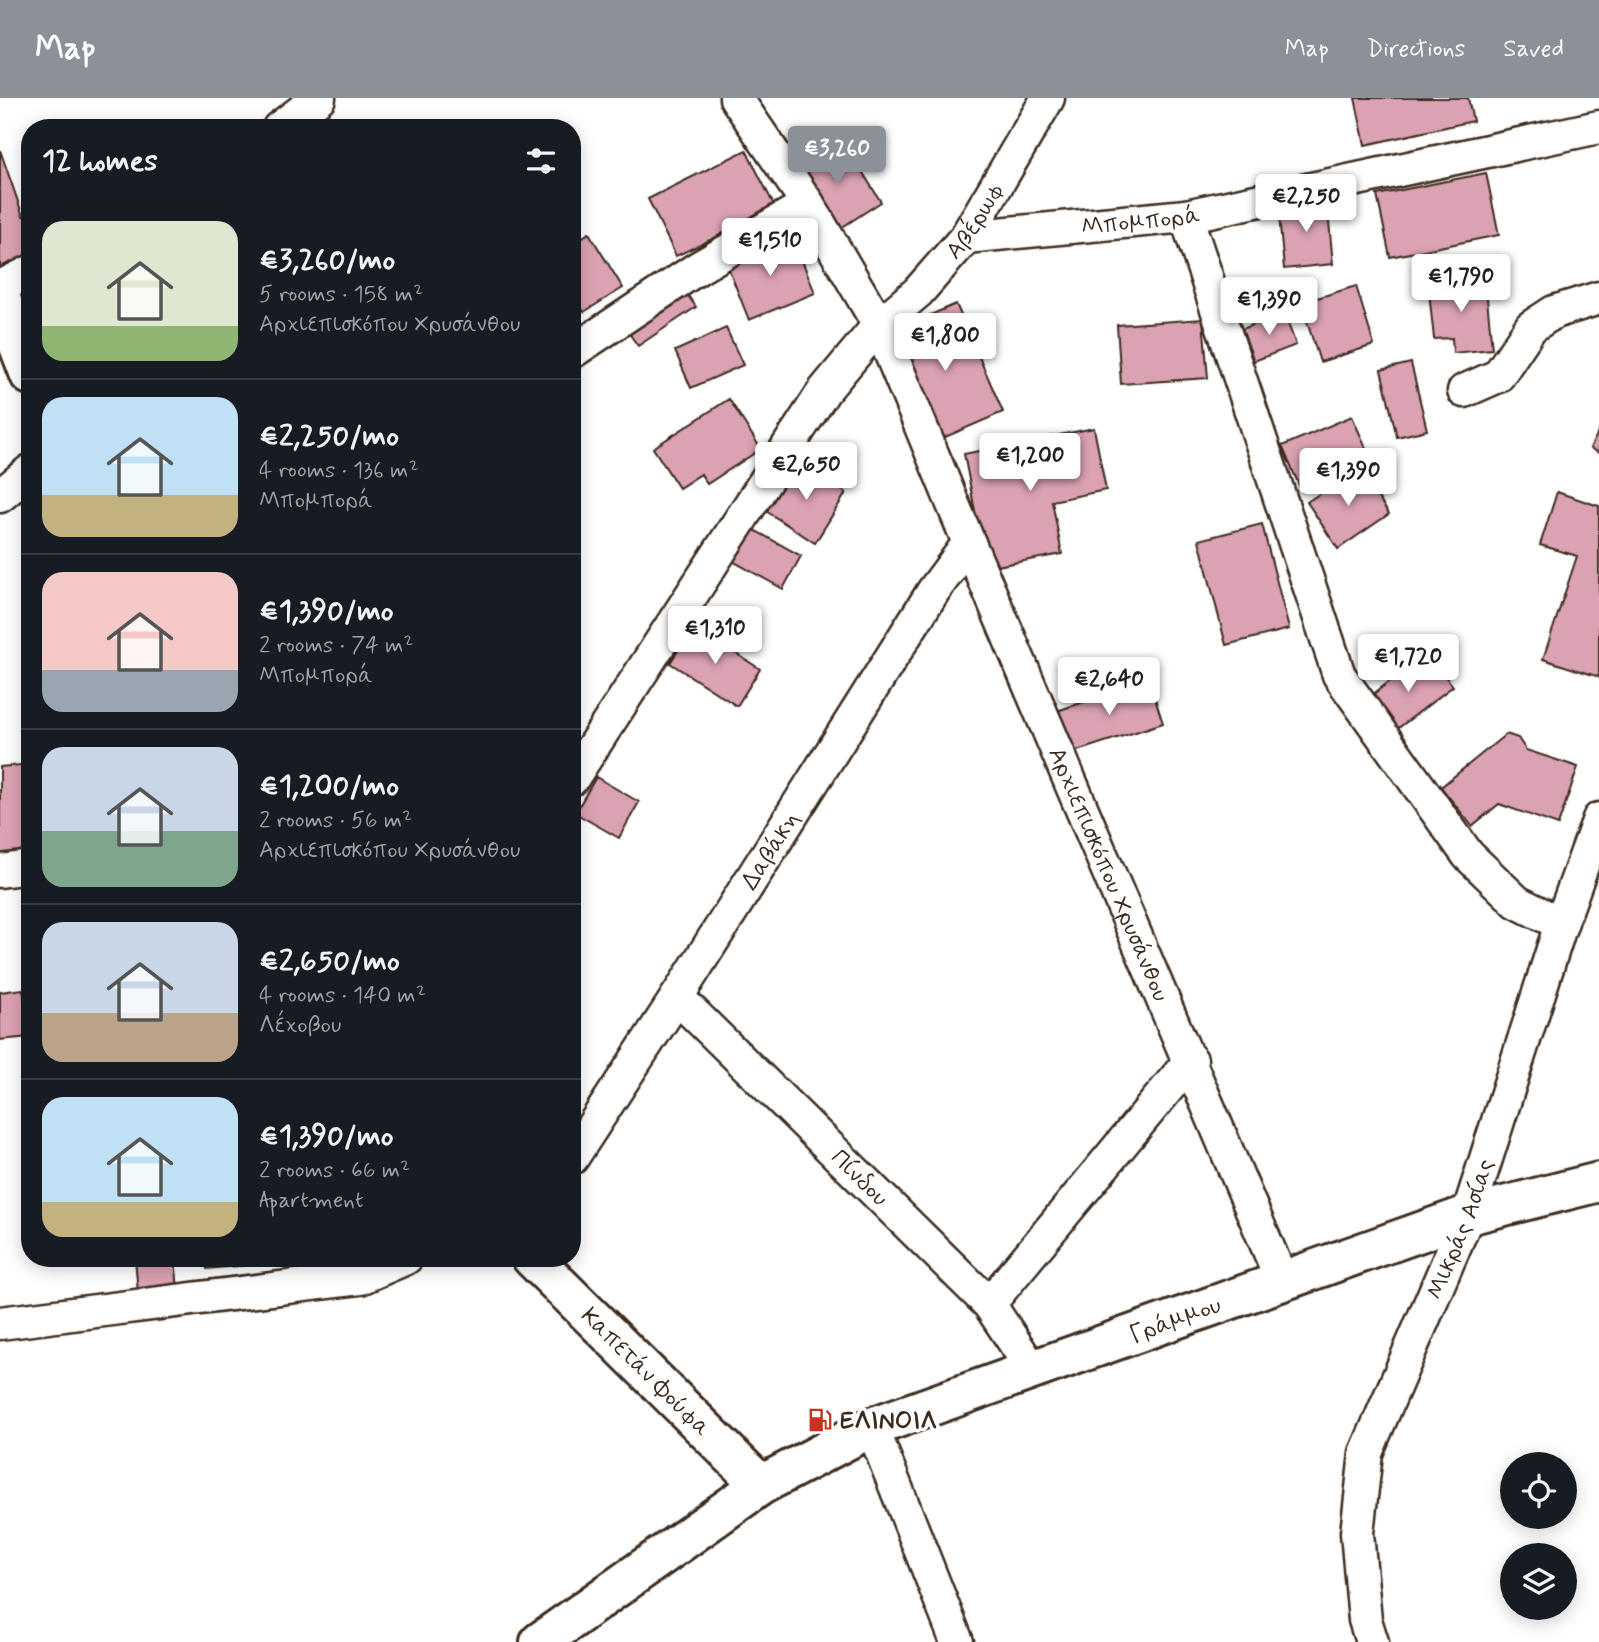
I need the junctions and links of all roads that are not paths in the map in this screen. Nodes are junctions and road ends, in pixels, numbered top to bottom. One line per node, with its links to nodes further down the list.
1 (319, 98): 4 (street)
2 (736, 98): 6 (street, Αρχιεπισκόπου Χρυσάνθου)
3 (1048, 98): 8 (street, Αβέρωφ)
4 (291, 119)
5 (1599, 127): 7 (street, Μπομπορά)
6 (808, 204): 13 (street, Αρχιεπισκόπου Χρυσάνθου); 14 (street)
7 (1186, 216): 8 (street, Μπομπορά); 24 (street)
8 (966, 237): 13 (street, Αβέρωφ)
9 (21, 276): 10 (street)
10 (0, 287)
11 (0, 296): 15 (street)
12 (1599, 298): 16 (street)
13 (879, 325): 19 (street, Αρχιεπισκόπου Χρυσάνθου); 20 (street, Αβέρωφ)
14 (581, 346)
15 (17, 363)
16 (1464, 391)
17 (21, 478): 18 (street)
18 (0, 496)
19 (969, 543): 25 (street, Δαβάκη); 26 (street, Αρχιεπισκόπου Χρυσάνθου)
20 (581, 765)
21 (1599, 819): 24 (street, Μικράς Ασίας)
22 (21, 868): 23 (street)
23 (0, 871)
24 (1561, 924): 29 (street, Μικράς Ασίας)
25 (677, 998): 27 (street, Δαβάκη); 33 (street, Πίνδου)
26 (1191, 1060): 32 (street, Αρχιεπισκόπου Χρυσάνθου); 33 (street)
27 (581, 1144)
28 (1599, 1182): 29 (street, Γράμμου)
29 (1468, 1215): 32 (street, Γράμμου); 40 (street, Μικράς Ασίας)
30 (385, 1267): 34 (street)
31 (541, 1267): 37 (street, Καπετάν Φούφα)
32 (1283, 1283): 35 (street, Γράμμου)
33 (989, 1304): 35 (street, Πίνδου)
34 (0, 1323)
35 (1032, 1369): 36 (street, Γράμμου)
36 (872, 1427): 37 (street, Γράμμου); 39 (street)
37 (761, 1485): 38 (street, Γράμμου)
38 (540, 1642)
39 (957, 1642)
40 (1372, 1642)

